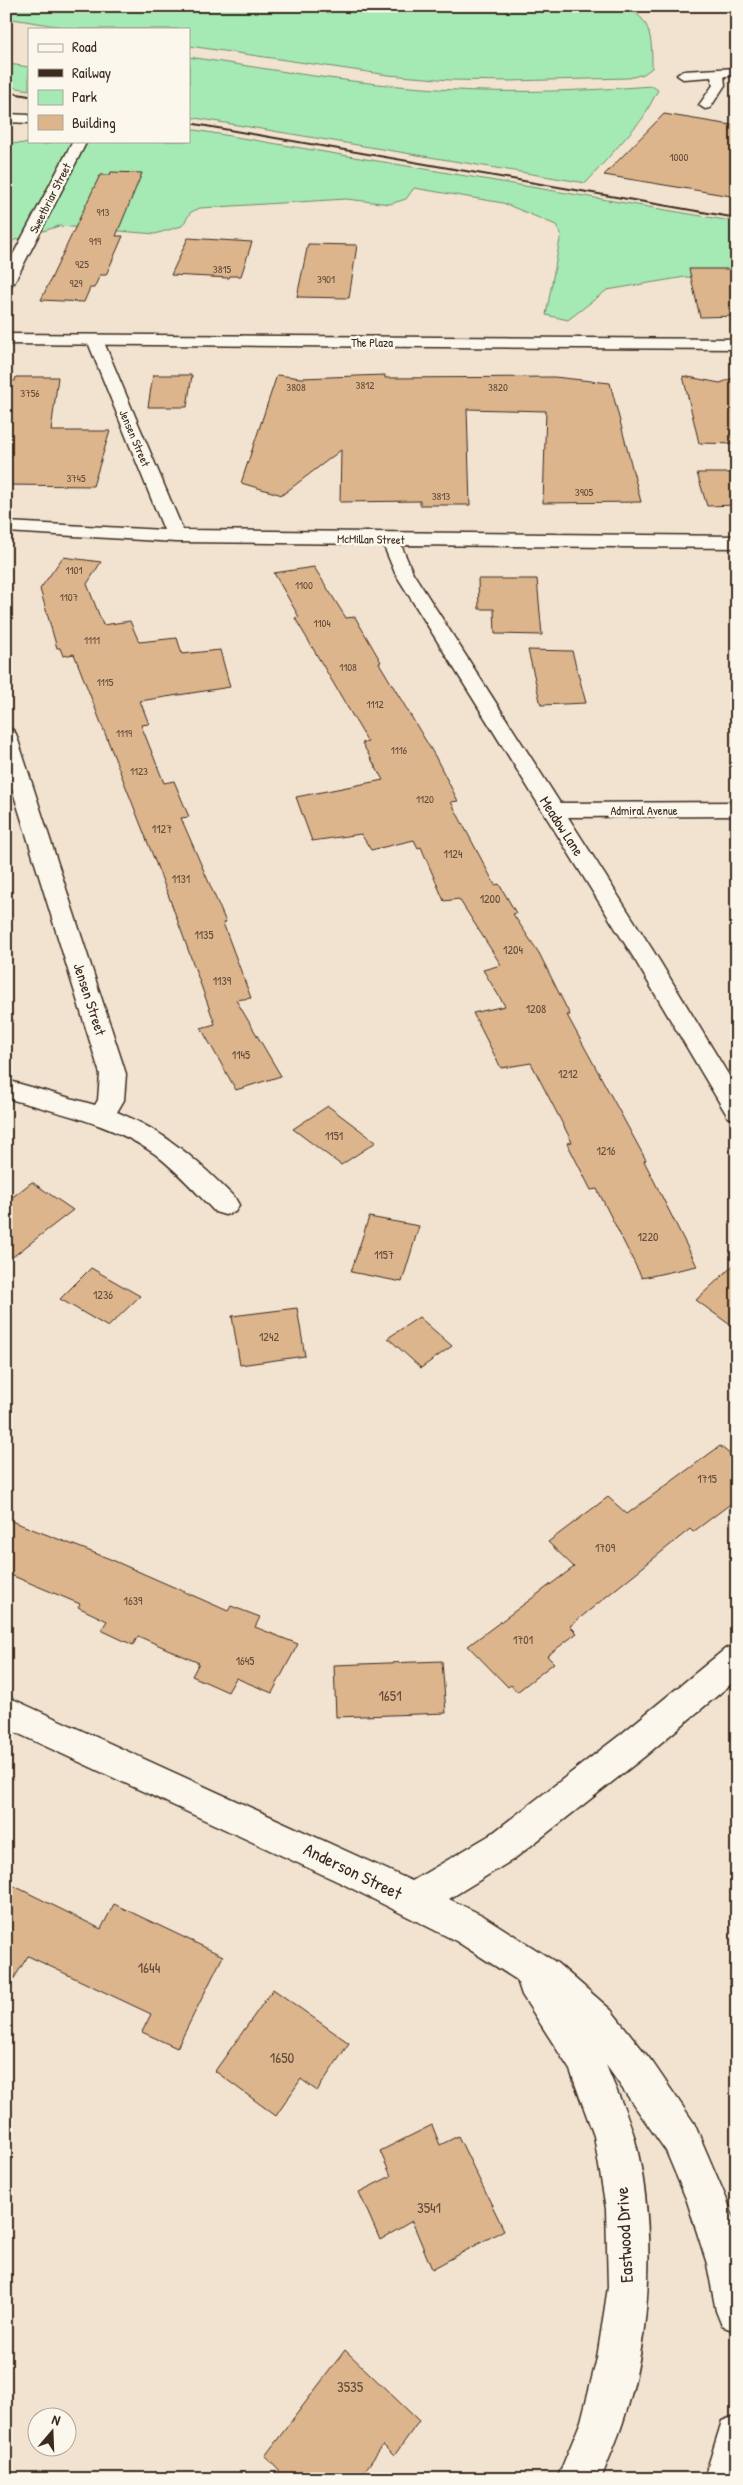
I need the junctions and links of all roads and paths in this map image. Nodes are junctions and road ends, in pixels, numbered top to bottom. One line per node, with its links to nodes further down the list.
1 (737, 72): 2 (street)
2 (717, 73): 3 (street); 4 (street)
3 (683, 75)
4 (705, 105)
5 (6, 118): 6 (street)
6 (28, 119)
7 (79, 142): 8 (street, Sweetbriar Street)
8 (6, 283)
9 (6, 339): 10 (street, The Plaza)
10 (95, 340): 11 (street, The Plaza); 13 (street, Jensen Street)
11 (737, 344)
12 (6, 527): 13 (street, McMillan Street)
13 (176, 536): 14 (street, McMillan Street)
14 (391, 539): 15 (street, McMillan Street); 18 (street, Meadow Lane)
15 (737, 542)
16 (6, 734): 21 (street, Jensen Street)
17 (737, 809): 18 (street, Admiral Avenue)
18 (552, 810): 20 (street, Meadow Lane)
19 (6, 1089): 21 (street)
20 (737, 1111)
21 (101, 1118): 22 (street)
22 (225, 1205)
23 (737, 1659): 25 (street, Anderson Street)
24 (6, 1711): 25 (street, Anderson Street)
25 (414, 1900): 26 (street, Eastwood Drive)
26 (511, 1955): 27 (street, Eastwood Drive); 29 (street, Eastwood Drive)
27 (737, 2311)
28 (737, 2436): 30 (street)
29 (579, 2479)
30 (726, 2479)

